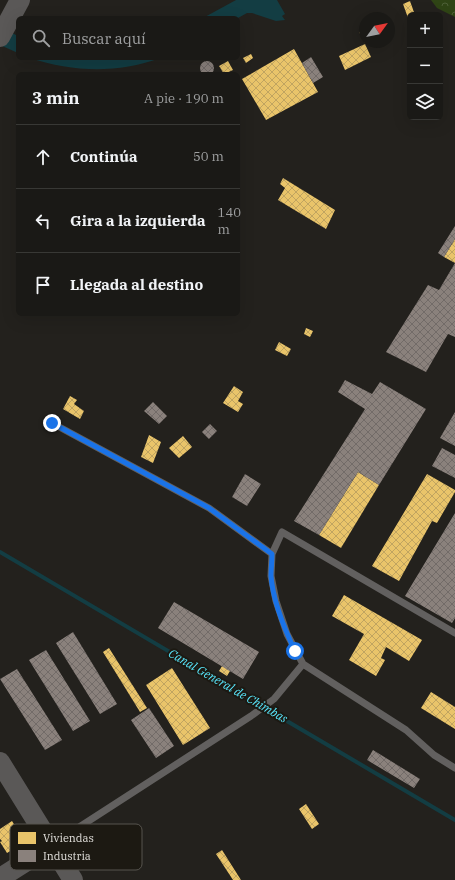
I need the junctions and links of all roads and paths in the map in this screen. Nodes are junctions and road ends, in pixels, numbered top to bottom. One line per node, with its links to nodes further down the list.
1 (20, 0): 2 (main road)
2 (3, 32)
3 (52, 423): 4 (lane)
4 (272, 554): 5 (lane); 6 (lane)
5 (455, 633)
6 (303, 664): 8 (lane); 10 (lane)
7 (0, 762): 9 (main road)
8 (455, 768)
9 (39, 824)
10 (84, 824)
11 (13, 870): 13 (main road)
12 (67, 870): 14 (main road)
13 (0, 878)
14 (73, 880)

